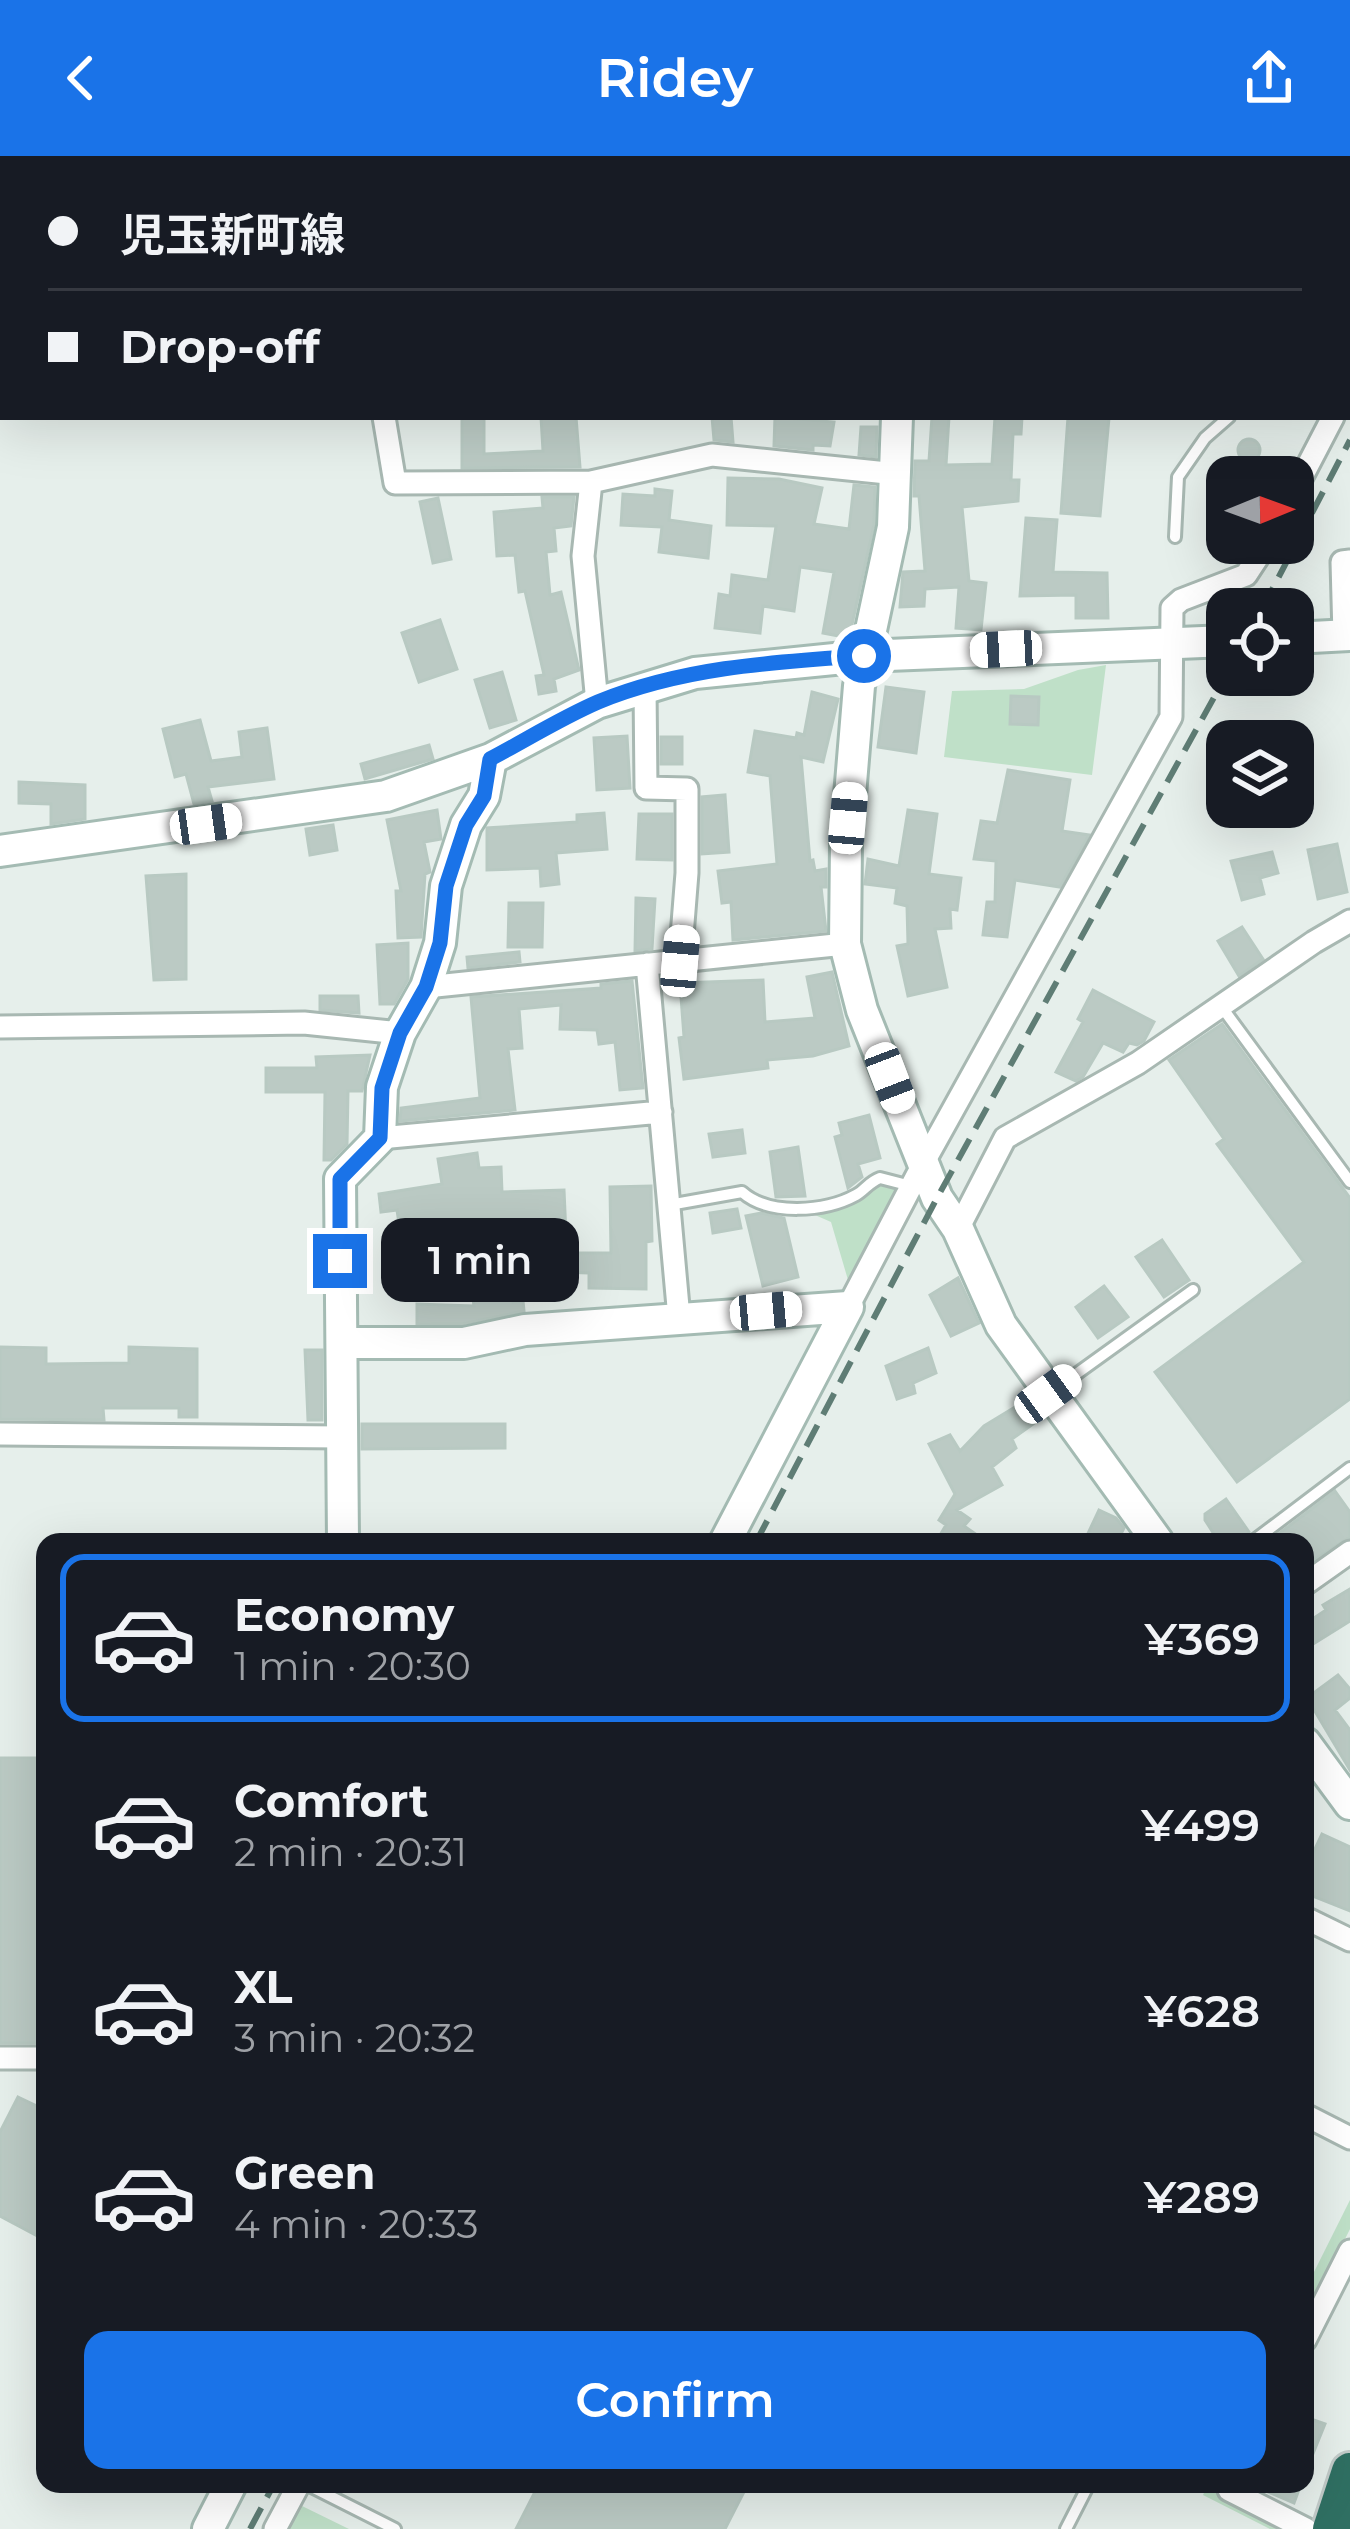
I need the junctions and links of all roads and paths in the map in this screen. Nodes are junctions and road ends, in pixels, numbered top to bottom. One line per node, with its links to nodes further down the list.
1 (384, 420): 7 (street)
2 (897, 420): 6 (street)
3 (1228, 420): 8 (lane)
4 (1331, 420): 5 (street)
5 (1313, 456)
6 (897, 474): 7 (street); 15 (street)
7 (591, 482): 17 (street)
8 (1175, 536)
9 (1350, 561): 11 (street)
10 (1253, 564): 14 (street)
11 (1347, 635): 12 (street)
12 (1314, 637)
13 (1206, 641): 14 (street)
14 (1172, 643): 15 (street); 30 (street)
15 (864, 656): 16 (street); 21 (street)
16 (645, 687): 17 (street); 22 (street)
17 (597, 703): 18 (street)
18 (490, 759): 19 (street); 24 (street)
19 (0, 851)
20 (1350, 921): 25 (street)
21 (845, 944): 22 (street); 30 (street)
22 (680, 961): 23 (street)
23 (647, 964): 24 (street); 28 (street)
24 (426, 987): 27 (street)
25 (1221, 1006): 31 (lane); 33 (street)
26 (0, 1027): 27 (street)
27 (400, 1033): 29 (street)
28 (661, 1112): 29 (street); 32 (street)
29 (380, 1138): 37 (street)
30 (917, 1174): 32 (lane); 33 (street); 35 (street)
31 (1350, 1182)
32 (670, 1205): 36 (street)
33 (958, 1229): 38 (street)
34 (1193, 1290): 38 (lane)
35 (848, 1307): 36 (street); 43 (street)
36 (679, 1318): 37 (street)
37 (342, 1342): 40 (street)
38 (1048, 1394): 44 (street)
39 (0, 1434): 40 (street)
40 (342, 1437): 42 (street)
41 (1350, 1468): 45 (lane)
42 (343, 1533)
43 (730, 1533)
44 (1151, 1533)
45 (1264, 1533)
46 (1350, 1552): 47 (street)
47 (1314, 1578)
48 (1314, 1749): 49 (street)
49 (1340, 1768): 50 (street)
50 (1350, 1804)
51 (1314, 1922): 52 (street)
52 (1350, 1940)
53 (0, 2058): 54 (street)
54 (36, 2058)
55 (1314, 2119): 56 (street)
56 (1350, 2138)
57 (1350, 2251): 58 (street)
58 (1314, 2322)
59 (1350, 2471): 70 (highway)
60 (226, 2493): 65 (street)
61 (297, 2493): 66 (street)
62 (321, 2493): 67 (lane)
63 (1084, 2493): 68 (lane)
64 (1235, 2493): 69 (street)
65 (208, 2529)
66 (275, 2529)
67 (395, 2529)
68 (1066, 2529)
69 (1306, 2529)
70 (1331, 2529)

